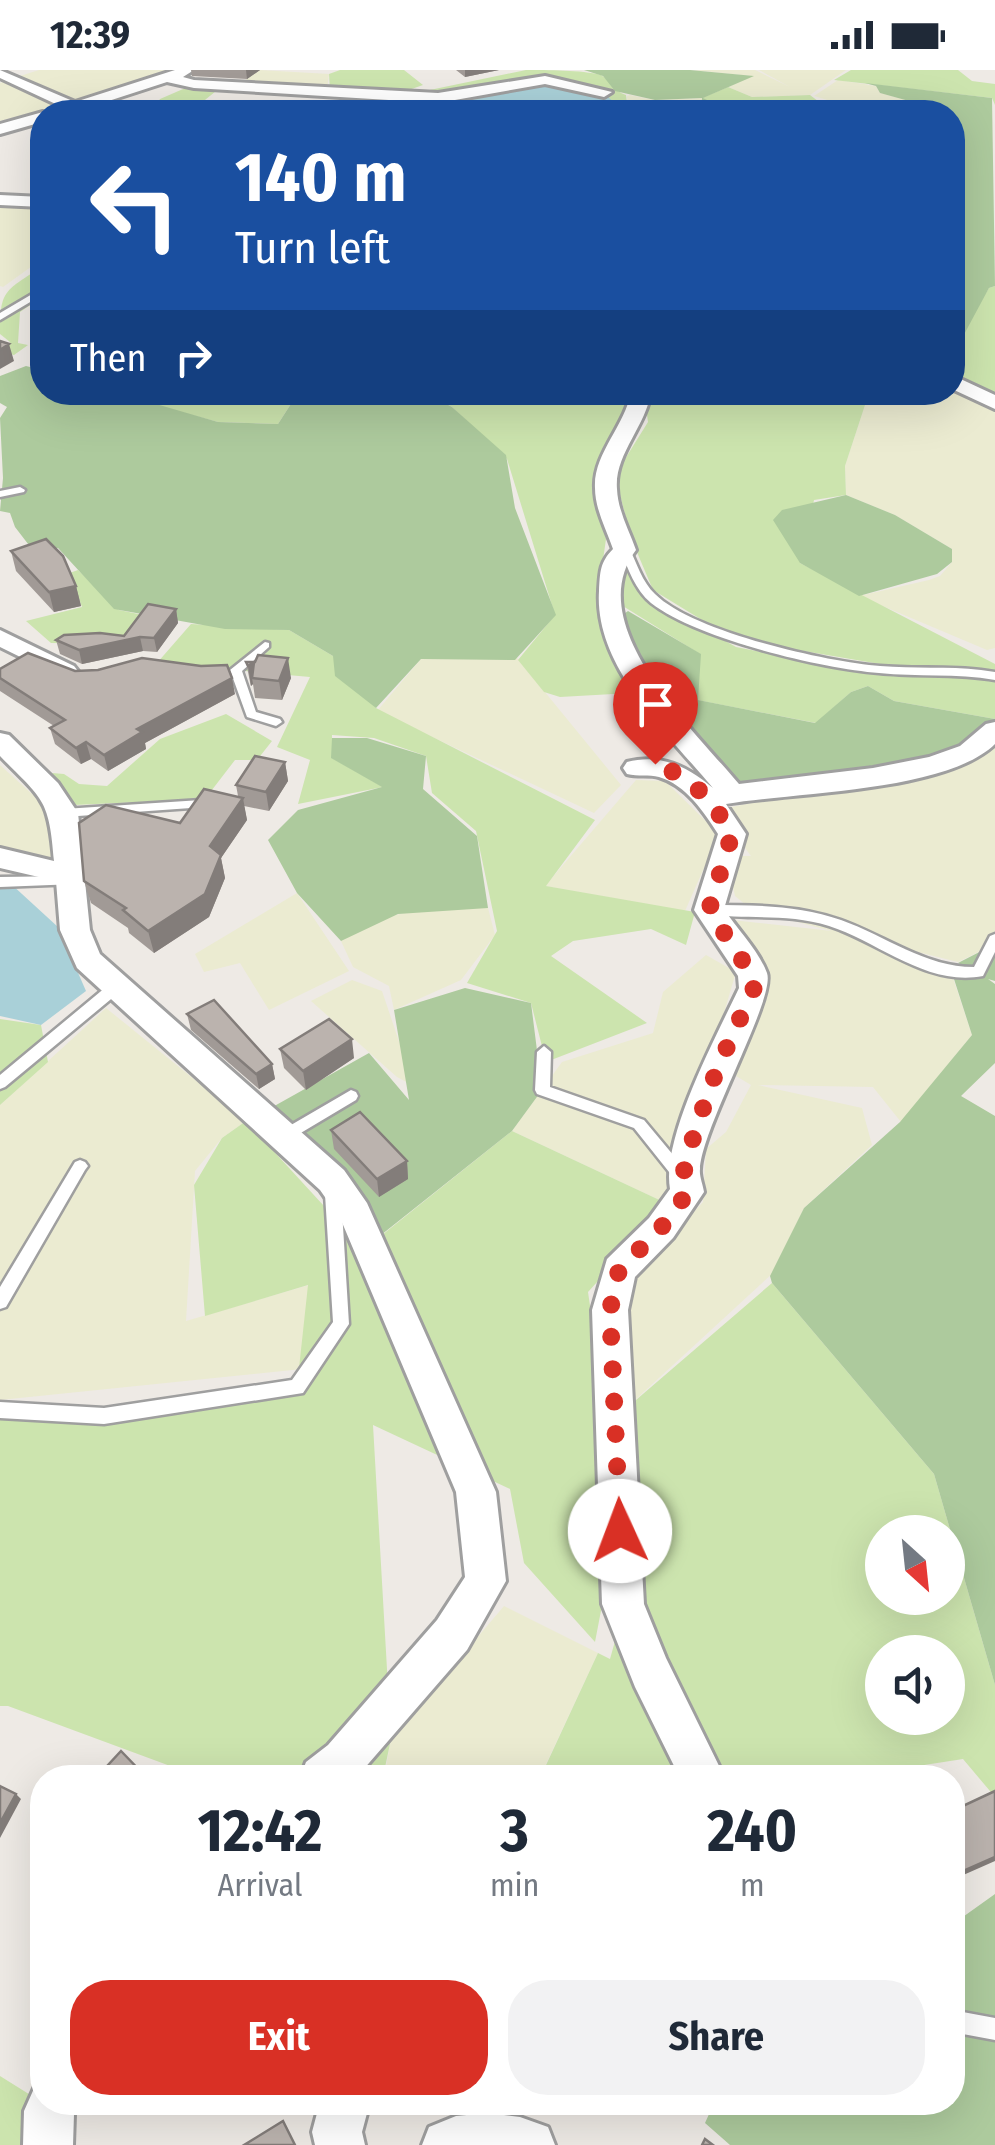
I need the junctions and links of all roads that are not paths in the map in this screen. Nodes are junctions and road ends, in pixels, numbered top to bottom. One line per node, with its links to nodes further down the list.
1 (188, 70): 3 (street)
2 (0, 72): 6 (street)
3 (169, 78): 4 (street); 7 (street)
4 (226, 85): 5 (street); 8 (street)
5 (604, 92)
6 (52, 100)
7 (104, 100)
8 (210, 100)
9 (30, 122): 10 (street)
10 (3, 132)
11 (0, 200): 12 (street)
12 (30, 201)
13 (30, 299): 14 (lane)
14 (0, 317)
15 (965, 388): 16 (street)
16 (995, 403)
17 (639, 405): 20 (street)
18 (20, 490): 19 (lane)
19 (0, 494)
20 (624, 550): 25 (lane); 30 (street)
21 (0, 637): 22 (street); 24 (street)
22 (60, 638)
23 (264, 644): 26 (lane)
24 (90, 676)
25 (995, 676)
26 (276, 722)
27 (995, 730): 30 (street)
28 (0, 742): 32 (street)
29 (636, 768): 30 (street)
30 (721, 795): 36 (street)
31 (201, 804): 32 (lane)
32 (64, 813): 34 (street)
33 (0, 858): 34 (street)
34 (70, 877): 35 (lane); 38 (street)
35 (0, 882)
36 (709, 910): 37 (lane); 45 (street)
37 (995, 940)
38 (117, 986): 40 (lane); 42 (street)
39 (544, 1052): 45 (lane)
40 (1, 1081)
41 (352, 1096): 42 (lane)
42 (284, 1136): 44 (street)
43 (80, 1166): 46 (lane)
44 (332, 1180): 47 (lane); 48 (street)
45 (686, 1182): 49 (street)
46 (0, 1302)
47 (0, 1410)
48 (337, 1765)
49 (696, 1765)
50 (965, 2023): 51 (lane)
51 (995, 2029)
52 (49, 2115): 54 (street)
53 (342, 2115): 55 (street)
54 (48, 2145)
55 (340, 2145)
56 (446, 2145): 57 (street)
57 (530, 2145)

